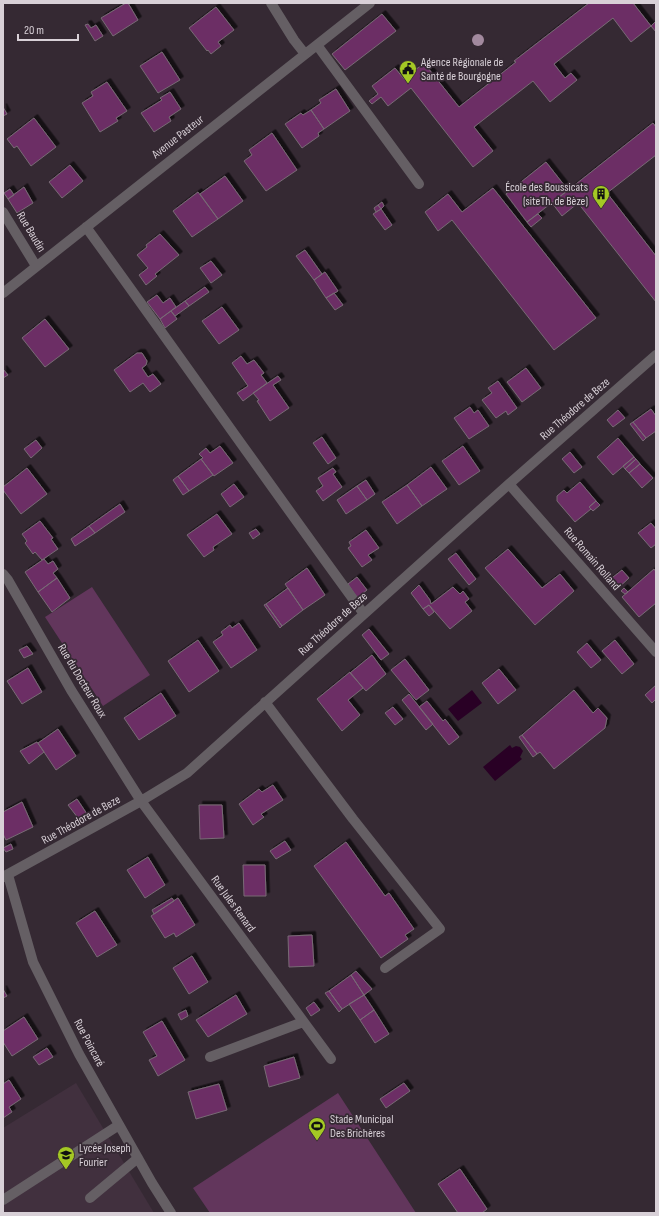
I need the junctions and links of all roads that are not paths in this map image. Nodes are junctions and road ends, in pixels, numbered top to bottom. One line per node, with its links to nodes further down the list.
1 (271, 3): 4 (street)
2 (370, 3): 3 (street, Avenue Pasteur)
3 (317, 44): 4 (street, Avenue Pasteur); 5 (street)
4 (305, 54): 7 (street, Avenue Pasteur)
5 (419, 184)
6 (3, 212): 8 (street, Rue Baudin)
7 (86, 227): 8 (street, Avenue Pasteur); 13 (street)
8 (36, 266): 9 (street, Avenue Pasteur)
9 (3, 293)
10 (656, 355): 11 (street, Rue Théodore de Beze)
11 (509, 484): 13 (street, Rue Théodore de Beze); 14 (street, Rue Romain Rolland)
12 (3, 574): 16 (street, Rue du Docteur Roux)
13 (364, 614): 15 (street, Rue Théodore de Beze)
14 (656, 652)
15 (266, 702): 16 (street, Rue Théodore de Beze); 18 (street)
16 (141, 801): 17 (street, Rue Théodore de Beze); 19 (street, Rue Jules Renard)
17 (5, 876): 22 (street, Rue Poincaré)
18 (385, 968)
19 (303, 1022): 20 (street); 21 (street, Rue Jules Renard)
20 (210, 1057)
21 (331, 1059)
22 (120, 1125): 23 (street, Rue Poincaré); 25 (street)
23 (138, 1158): 24 (street); 26 (street, Rue Poincaré)
24 (90, 1198)
25 (3, 1200)
26 (171, 1213)

